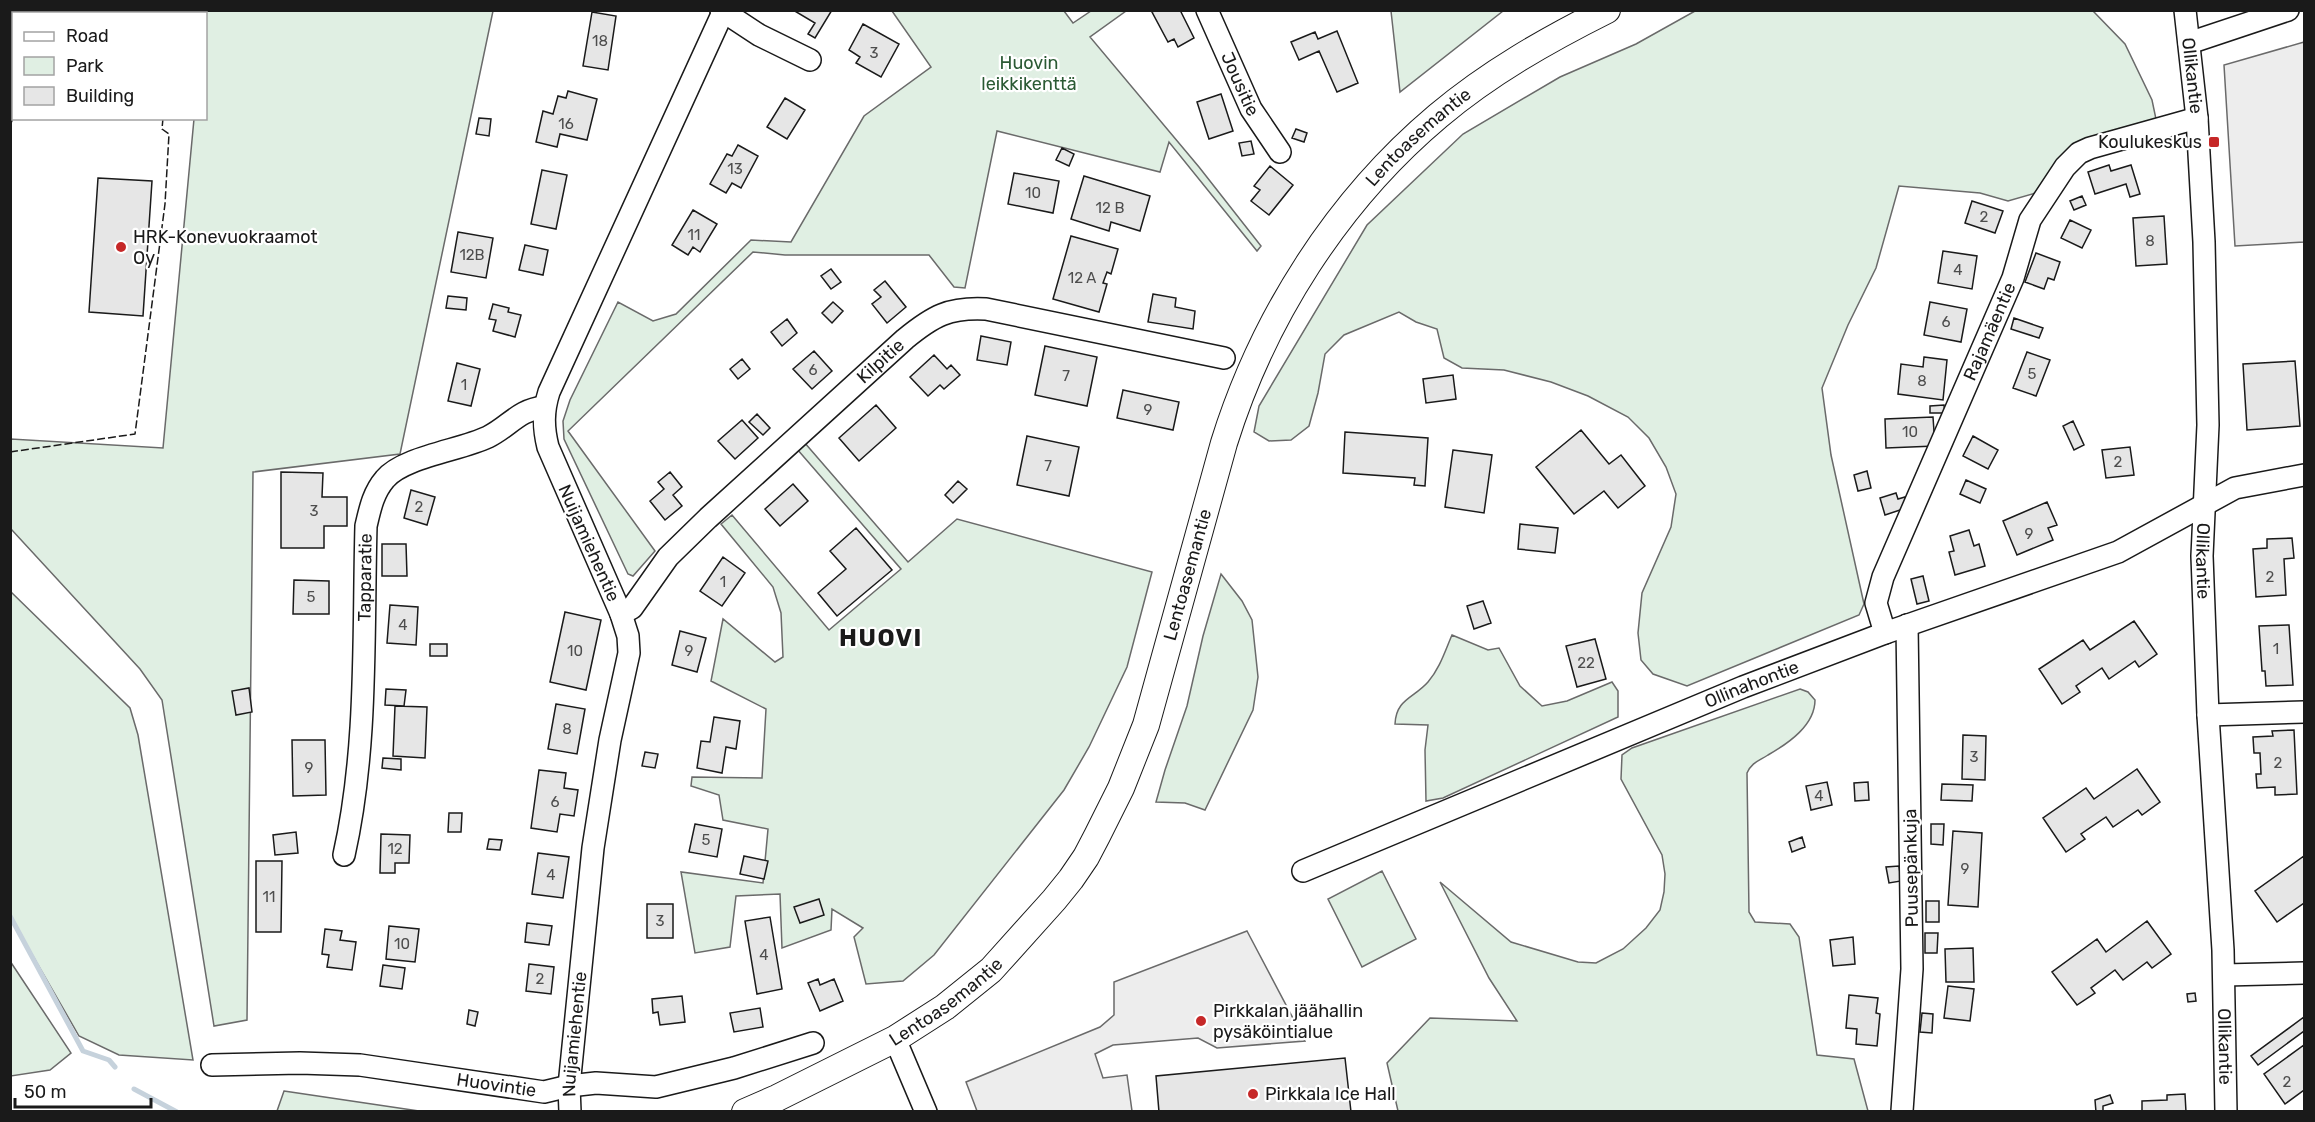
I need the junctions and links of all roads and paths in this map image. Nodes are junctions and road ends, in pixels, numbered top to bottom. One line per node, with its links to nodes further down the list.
1 (1207, 10): 9 (street, Jousitie)
2 (1607, 10): 23 (main road, Lentoasemantie)
3 (2185, 10): 6 (street, Ollikantie)
4 (2288, 10): 6 (street)
5 (723, 11): 7 (street); 11 (street, Nuijamiehentie)
6 (2189, 43): 8 (street, Ollikantie)
7 (810, 60)
8 (2197, 118): 13 (street, Ollikantie); 16 (street, Rajamäentie)
9 (1280, 152)
10 (1224, 358): 14 (street, Kilpitie)
11 (544, 407): 14 (street, Nuijamiehentie); 19 (street, Tapparatie)
12 (2304, 475): 13 (street, Ollinahontie)
13 (2203, 505): 15 (street, Ollinahontie); 18 (street, Ollikantie)
14 (621, 614): 26 (street, Nuijamiehentie)
15 (1907, 626): 16 (street, Ollinahontie); 27 (street, Puusepänkuja)
16 (1885, 633): 20 (street, Ollinahontie)
17 (2304, 712): 18 (street)
18 (2208, 716): 22 (street, Ollikantie)
19 (344, 855)
20 (1303, 871)
21 (2304, 973): 22 (street)
22 (2224, 975): 31 (street, Ollikantie)
23 (895, 1039): 29 (main road, Lentoasemantie); 30 (street)
24 (813, 1043): 26 (street, Huovintie)
25 (212, 1065): 26 (street, Huovintie)
26 (569, 1086): 28 (street, Nuijamiehentie)
27 (1902, 1111)
28 (570, 1112)
29 (745, 1112)
30 (926, 1112)
31 (2226, 1112)

